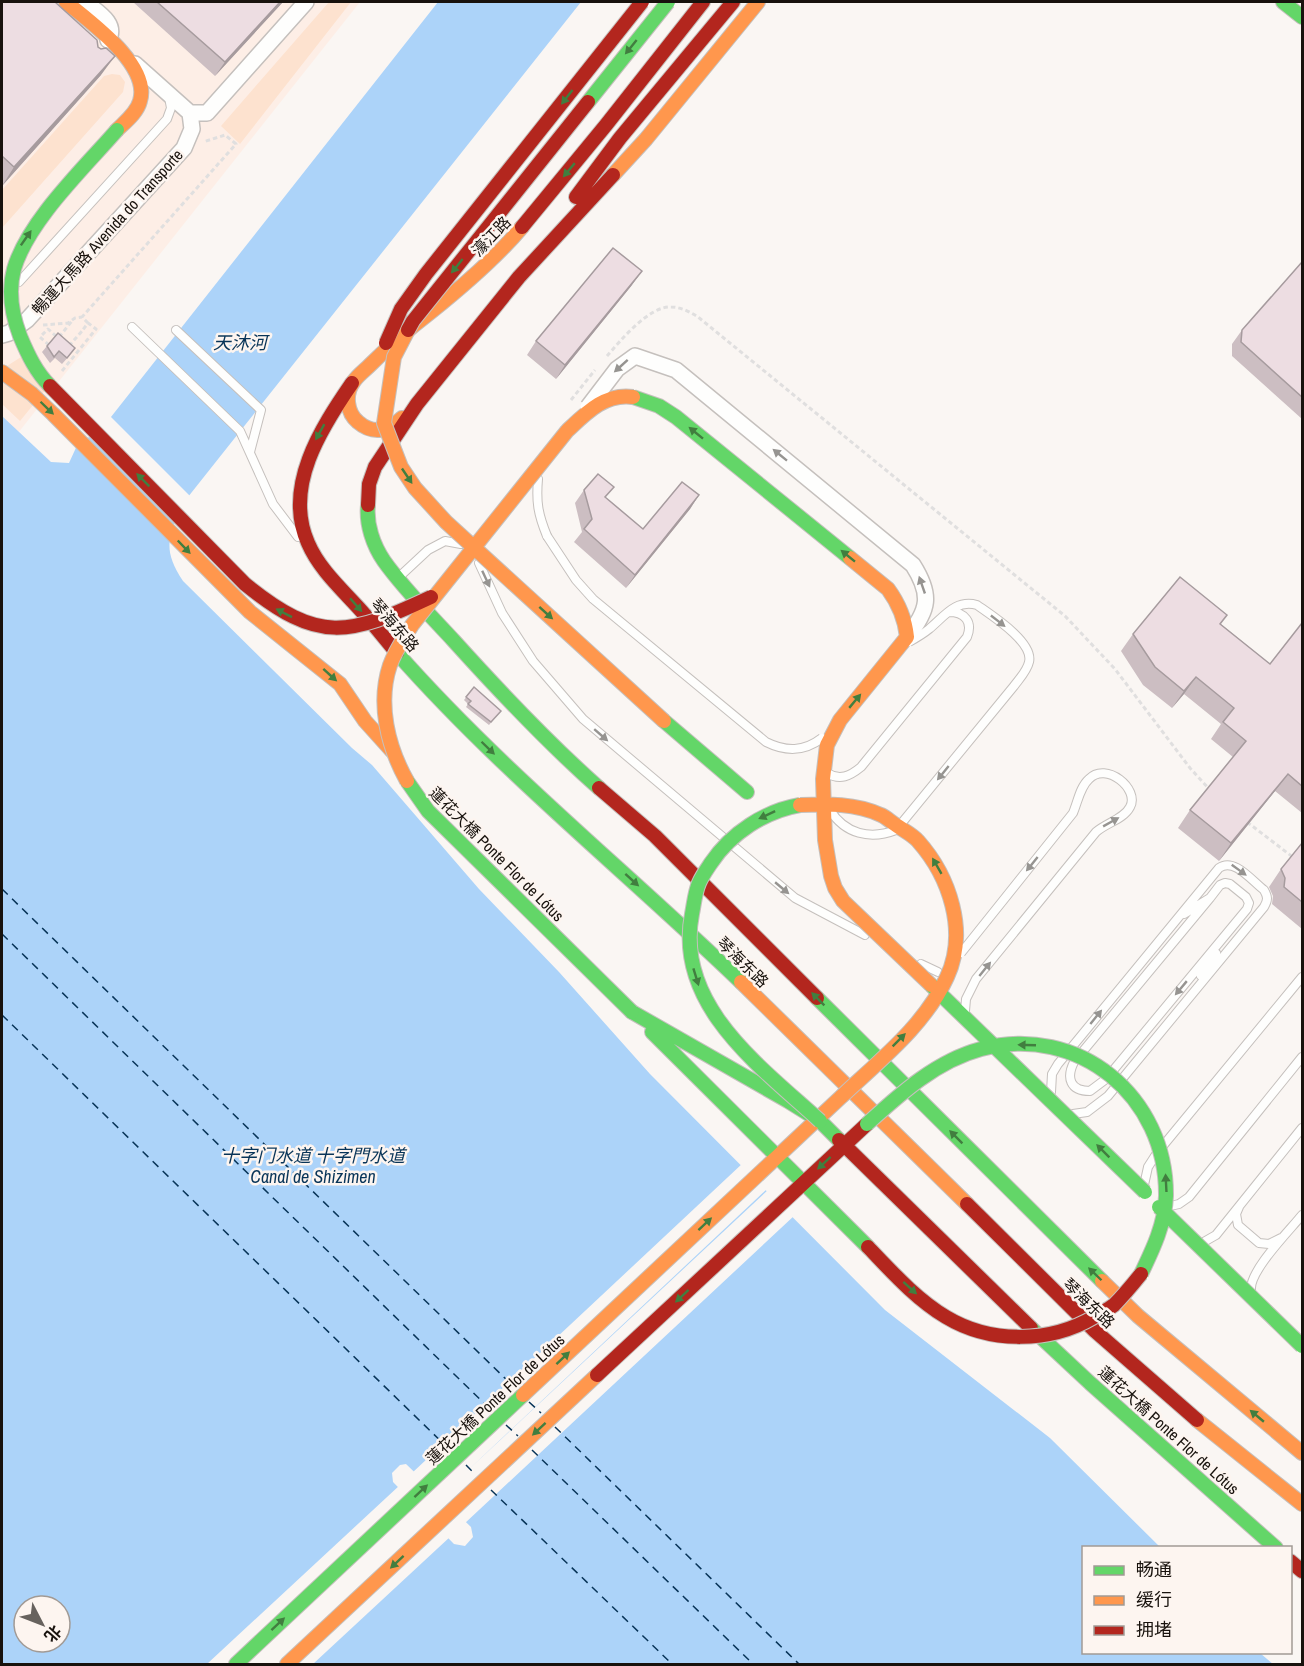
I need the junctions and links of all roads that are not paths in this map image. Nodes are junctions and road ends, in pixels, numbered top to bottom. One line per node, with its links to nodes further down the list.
1 (66, 2): 11 (main road)
2 (85, 2): 11 (street)
3 (306, 2): 15 (street)
4 (642, 2): 26 (main road, one-way to 26, bridge)
5 (668, 2): 26 (main road, one-way to 26, bridge)
6 (703, 2): 23 (main road, 濠江路, one-way to 23)
7 (733, 2): 17 (main road)
8 (758, 2): 17 (main road)
9 (1283, 2): 10 (main road)
10 (1302, 17)
11 (105, 44): 12 (main road)
12 (130, 60): 13 (street); 31 (main road, one-way to 12, bridge)
13 (168, 93): 14 (street); 18 (lane)
14 (190, 113): 15 (street); 16 (street, 暢運大馬路 Avenida do Transporte)
15 (207, 113): 16 (street)
16 (184, 148): 21 (street, 暢運大馬路 Avenida do Transporte)
17 (519, 277): 24 (main road)
18 (2, 296)
19 (132, 327): 27 (lane)
20 (176, 330): 27 (lane)
21 (2, 335)
22 (2, 372): 35 (main road, one-way to 35)
23 (352, 383): 24 (main road); 29 (main road, 琴海东路, one-way to 29)
24 (417, 404): 30 (main road, 琴海东路)
25 (585, 412): 31 (main road, 蓮花大橋 Ponte Flor de Lótus, bridge); 33 (main road, 蓮花大橋 Ponte Flor de Lótus, one-way to 25, bridge); 33 (street, one-way to 25, bridge)
26 (384, 423): 37 (main road, one-way to 37, bridge)
27 (250, 452): 29 (lane)
28 (538, 479): 34 (lane, bridge)
29 (314, 556): 66 (main road, 琴海东路, one-way to 66)
30 (398, 578): 42 (lane, one-way to 42); 60 (main road, 琴海东路, one-way to 30)
31 (438, 594): 35 (main road, 蓮花大橋 Ponte Flor de Lótus, bridge)
32 (947, 613): 33 (lane, bridge); 36 (lane, bridge); 38 (lane, one-way to 38, bridge)
33 (903, 643): 34 (main road, one-way to 33, bridge)
34 (840, 720): 36 (main road, bridge)
35 (392, 750): 46 (main road, 蓮花大橋 Ponte Flor de Lótus, bridge)
36 (824, 765): 38 (main road, bridge)
37 (747, 792)
38 (822, 796): 43 (main road, bridge)
39 (1210, 898): 40 (lane); 41 (lane); 41 (lane, one-way to 39, bridge)
40 (1178, 917): 45 (lane, one-way to 45); 49 (lane, one-way to 40, bridge)
41 (1232, 927): 45 (lane)
42 (938, 972)
43 (918, 973): 47 (main road, bridge); 47 (lane, one-way to 43, bridge)
44 (1302, 977): 53 (lane, bridge)
45 (1183, 1004): 50 (lane)
46 (632, 1012): 51 (main road, 蓮花大橋 Ponte Flor de Lótus, bridge); 64 (main road, 蓮花大橋 Ponte Flor de Lótus, one-way to 64, bridge)
47 (969, 1021): 49 (main road, bridge)
48 (1302, 1057): 55 (lane)
49 (1053, 1102): 50 (main road, bridge)
50 (1066, 1114): 53 (main road, one-way to 50, bridge)
51 (820, 1121): 63 (main road, 蓮花大橋 Ponte Flor de Lótus, one-way to 51, bridge); 67 (main road, 蓮花大橋 Ponte Flor de Lótus, bridge)
52 (1302, 1128): 54 (lane)
53 (1144, 1192): 55 (main road)
54 (1241, 1203): 57 (lane); 59 (lane)
55 (1159, 1207): 59 (main road, bridge)
56 (1302, 1215): 57 (lane)
57 (1288, 1233): 61 (lane)
58 (1167, 1237): 60 (lane)
59 (1196, 1243): 61 (main road, bridge)
60 (1118, 1296): 65 (main road, 琴海东路, one-way to 60)
61 (1254, 1300): 62 (main road, bridge)
62 (1302, 1347)
63 (497, 1420): 64 (main road); 68 (main road, 蓮花大橋 Ponte Flor de Lótus, one-way to 63)
64 (522, 1446): 69 (main road, 蓮花大橋 Ponte Flor de Lótus, one-way to 69)
65 (1302, 1454)
66 (1302, 1504)
67 (1274, 1546)
68 (236, 1665)
69 (287, 1665)

